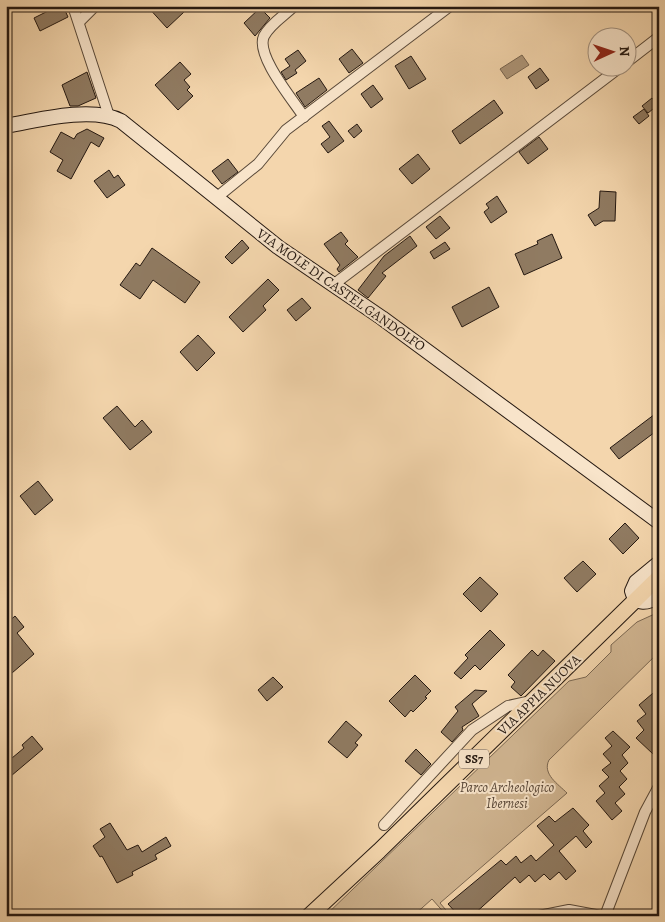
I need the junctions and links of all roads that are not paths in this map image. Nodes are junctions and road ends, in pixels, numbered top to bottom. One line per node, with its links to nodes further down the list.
1 (73, 6): 5 (street)
2 (95, 6): 5 (street)
3 (294, 6): 10 (street)
4 (450, 6): 10 (street)
5 (79, 22): 9 (street)
6 (659, 37): 7 (street)
7 (638, 53)
8 (606, 78): 13 (street)
9 (109, 116): 11 (street, VIA MOLE DI CASTEL GANDOLFO); 12 (street, VIA MOLE DI CASTEL GANDOLFO)
10 (304, 117): 12 (street)
11 (6, 126)
12 (216, 198): 13 (street, VIA MOLE DI CASTEL GANDOLFO)
13 (333, 285): 14 (street, VIA MOLE DI CASTEL GANDOLFO)
14 (659, 522)
15 (659, 563): 18 (street)
16 (659, 577): 18 (main road, VIA APPIA NUOVA / SS7)
17 (659, 596): 18 (street)
18 (636, 600): 19 (main road, VIA APPIA NUOVA / SS7)
19 (532, 701): 21 (street); 22 (main road, VIA APPIA NUOVA / SS7)
20 (659, 786): 25 (street)
21 (384, 825)
22 (309, 916)
23 (539, 916): 24 (street)
24 (601, 916)
25 (605, 916)

